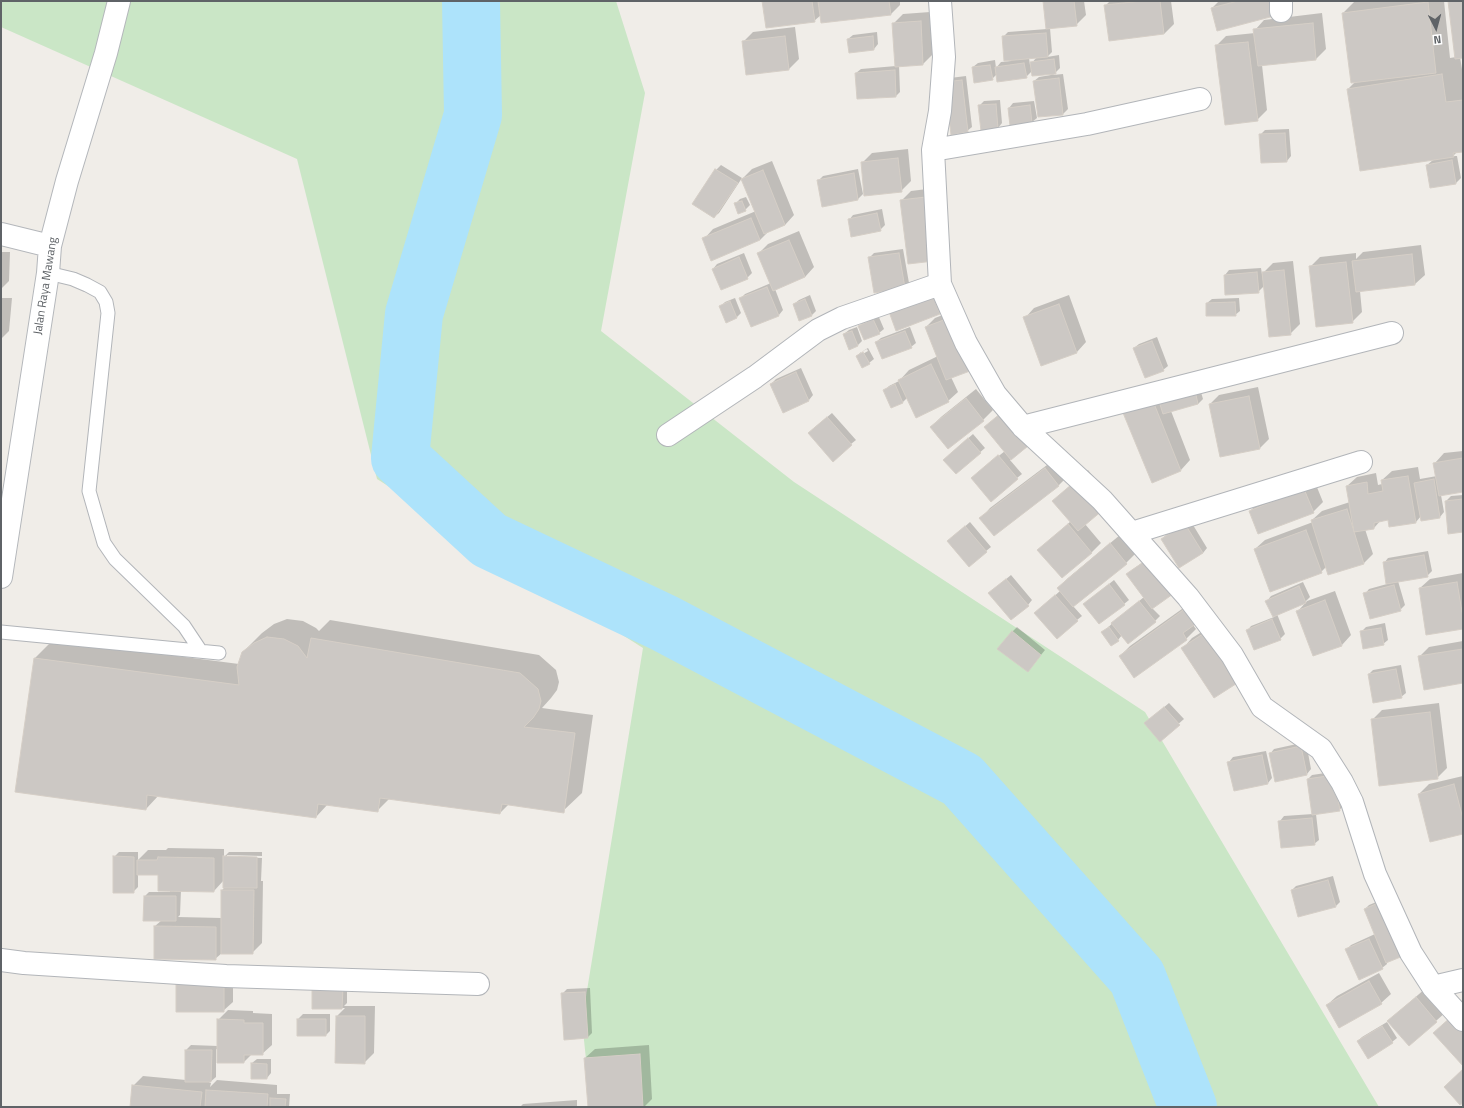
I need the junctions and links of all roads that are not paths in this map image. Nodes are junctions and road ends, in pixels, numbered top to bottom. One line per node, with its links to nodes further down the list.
1 (119, 1): 6 (street, Jalan Raya Mawang)
2 (940, 1): 4 (street)
3 (1200, 99): 4 (street)
4 (933, 150): 8 (street)
5 (1, 234): 6 (street)
6 (50, 246): 7 (street, Jalan Raya Mawang)
7 (48, 273): 14 (street, Jalan Raya Mawang); 16 (lane)
8 (940, 284): 10 (street); 11 (street)
9 (1392, 333): 10 (street)
10 (1023, 427): 13 (street)
11 (668, 435)
12 (1361, 462): 13 (street)
13 (1132, 533): 21 (street)
14 (1, 577)
15 (1, 632): 16 (lane)
16 (200, 650): 17 (lane)
17 (220, 653)
18 (1, 960): 20 (street)
19 (1463, 980): 21 (street)
20 (478, 984)
21 (1433, 987): 22 (street)
22 (1463, 1020)

